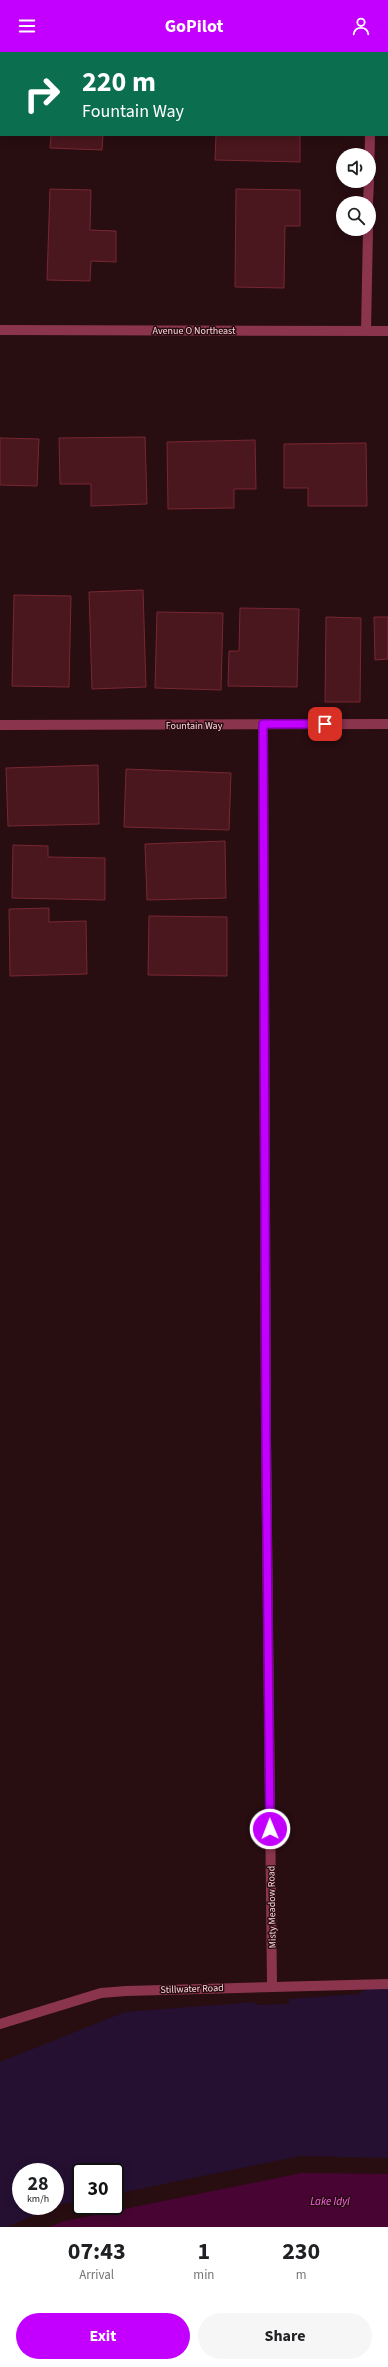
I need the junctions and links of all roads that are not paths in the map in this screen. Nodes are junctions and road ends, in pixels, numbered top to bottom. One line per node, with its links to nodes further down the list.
1 (370, 136): 2 (street)
2 (370, 148)
3 (368, 236): 5 (street)
4 (0, 330): 5 (street, Avenue O Northeast)
5 (366, 331): 6 (street, Avenue O Northeast)
6 (388, 331)
7 (263, 724): 8 (street, Fountain Way); 9 (street, Fountain Way); 11 (street, Misty Meadow Road)
8 (388, 724)
9 (0, 725)
10 (388, 1984): 11 (street, Stillwater Road)
11 (272, 1986): 12 (street, Stillwater Road)
12 (0, 2024)

